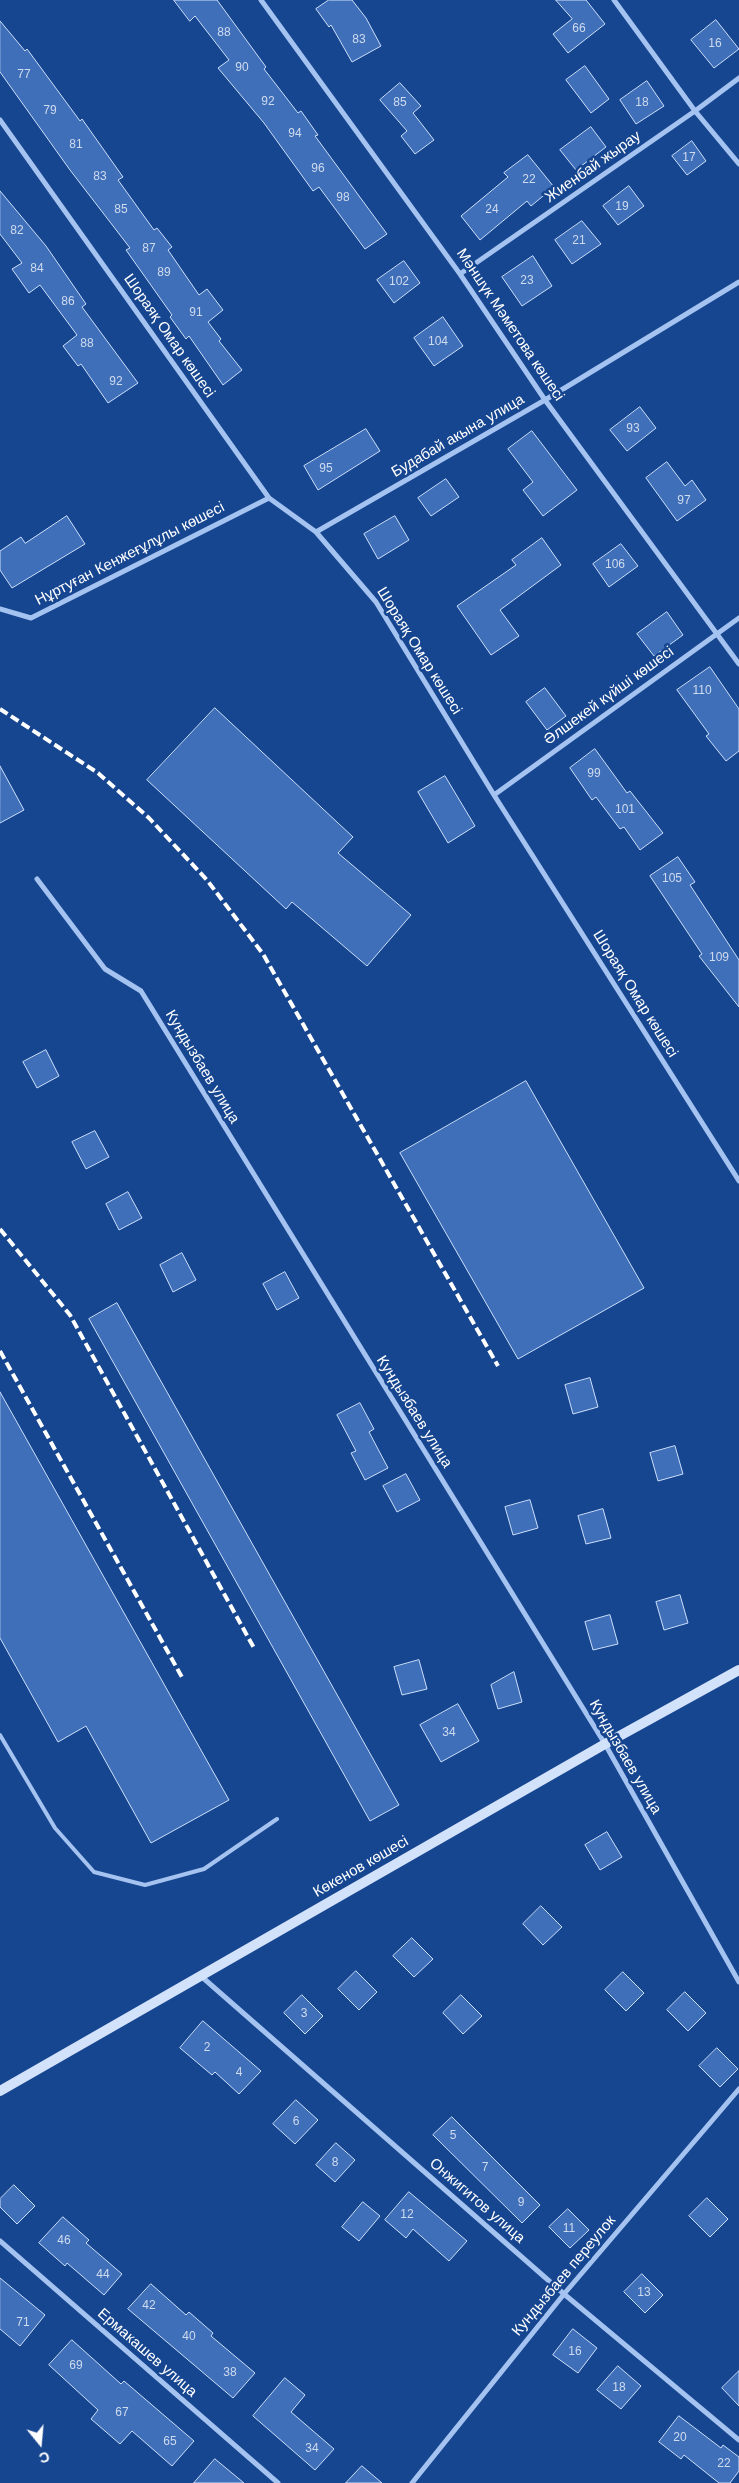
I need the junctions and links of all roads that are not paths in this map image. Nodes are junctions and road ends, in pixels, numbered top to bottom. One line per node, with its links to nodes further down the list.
1 (261, 0): 7 (street, Мәншүк Мәметова көшесі)
2 (614, 0): 4 (street)
3 (739, 78): 4 (street, Жиенбай жырау)
4 (695, 111): 6 (street); 7 (street, Жиенбай жырау)
5 (0, 120): 10 (street, Шораяқ Омар көшесі)
6 (739, 164)
7 (460, 274): 9 (street, Мәншүк Мәметова көшесі)
8 (739, 282): 9 (street, Будабай акына улица)
9 (545, 400): 11 (street, Будабай акына улица); 14 (street, Мәншүк Мәметова көшесі)
10 (269, 498): 11 (street, Шораяқ Омар көшесі); 12 (street, Нұртуған Кенжеғұлұлы көшесі)
11 (316, 532): 16 (street, Шораяқ Омар көшесі)
12 (0, 609)
13 (739, 618): 14 (street, Әлшекей күйші көшесі)
14 (716, 633): 15 (street, Мәншүк Мәметова көшесі); 16 (street, Әлшекей күйші көшесі)
15 (739, 664)
16 (494, 795): 18 (street, Шораяқ Омар көшесі)
17 (37, 879): 21 (street, Кундызбаев улица)
18 (739, 1181)
19 (739, 1670): 21 (street, Көкенов көшесі)
20 (0, 1735): 22 (lane)
21 (605, 1744): 23 (street, Көкенов көшесі); 24 (street, Кундызбаев улица)
22 (277, 1819)
23 (202, 1977): 26 (street, Көкенов көшесі); 28 (street, Онжигитов улица)
24 (739, 1982)
25 (739, 2089): 28 (street, Кундызбаев переулок)
26 (0, 2091)
27 (0, 2241): 30 (street, Ермакашев улица)
28 (564, 2294): 29 (street, Онжигитов улица); 31 (street, Кундызбаев переулок)
29 (739, 2440)
30 (278, 2483)
31 (412, 2483)

